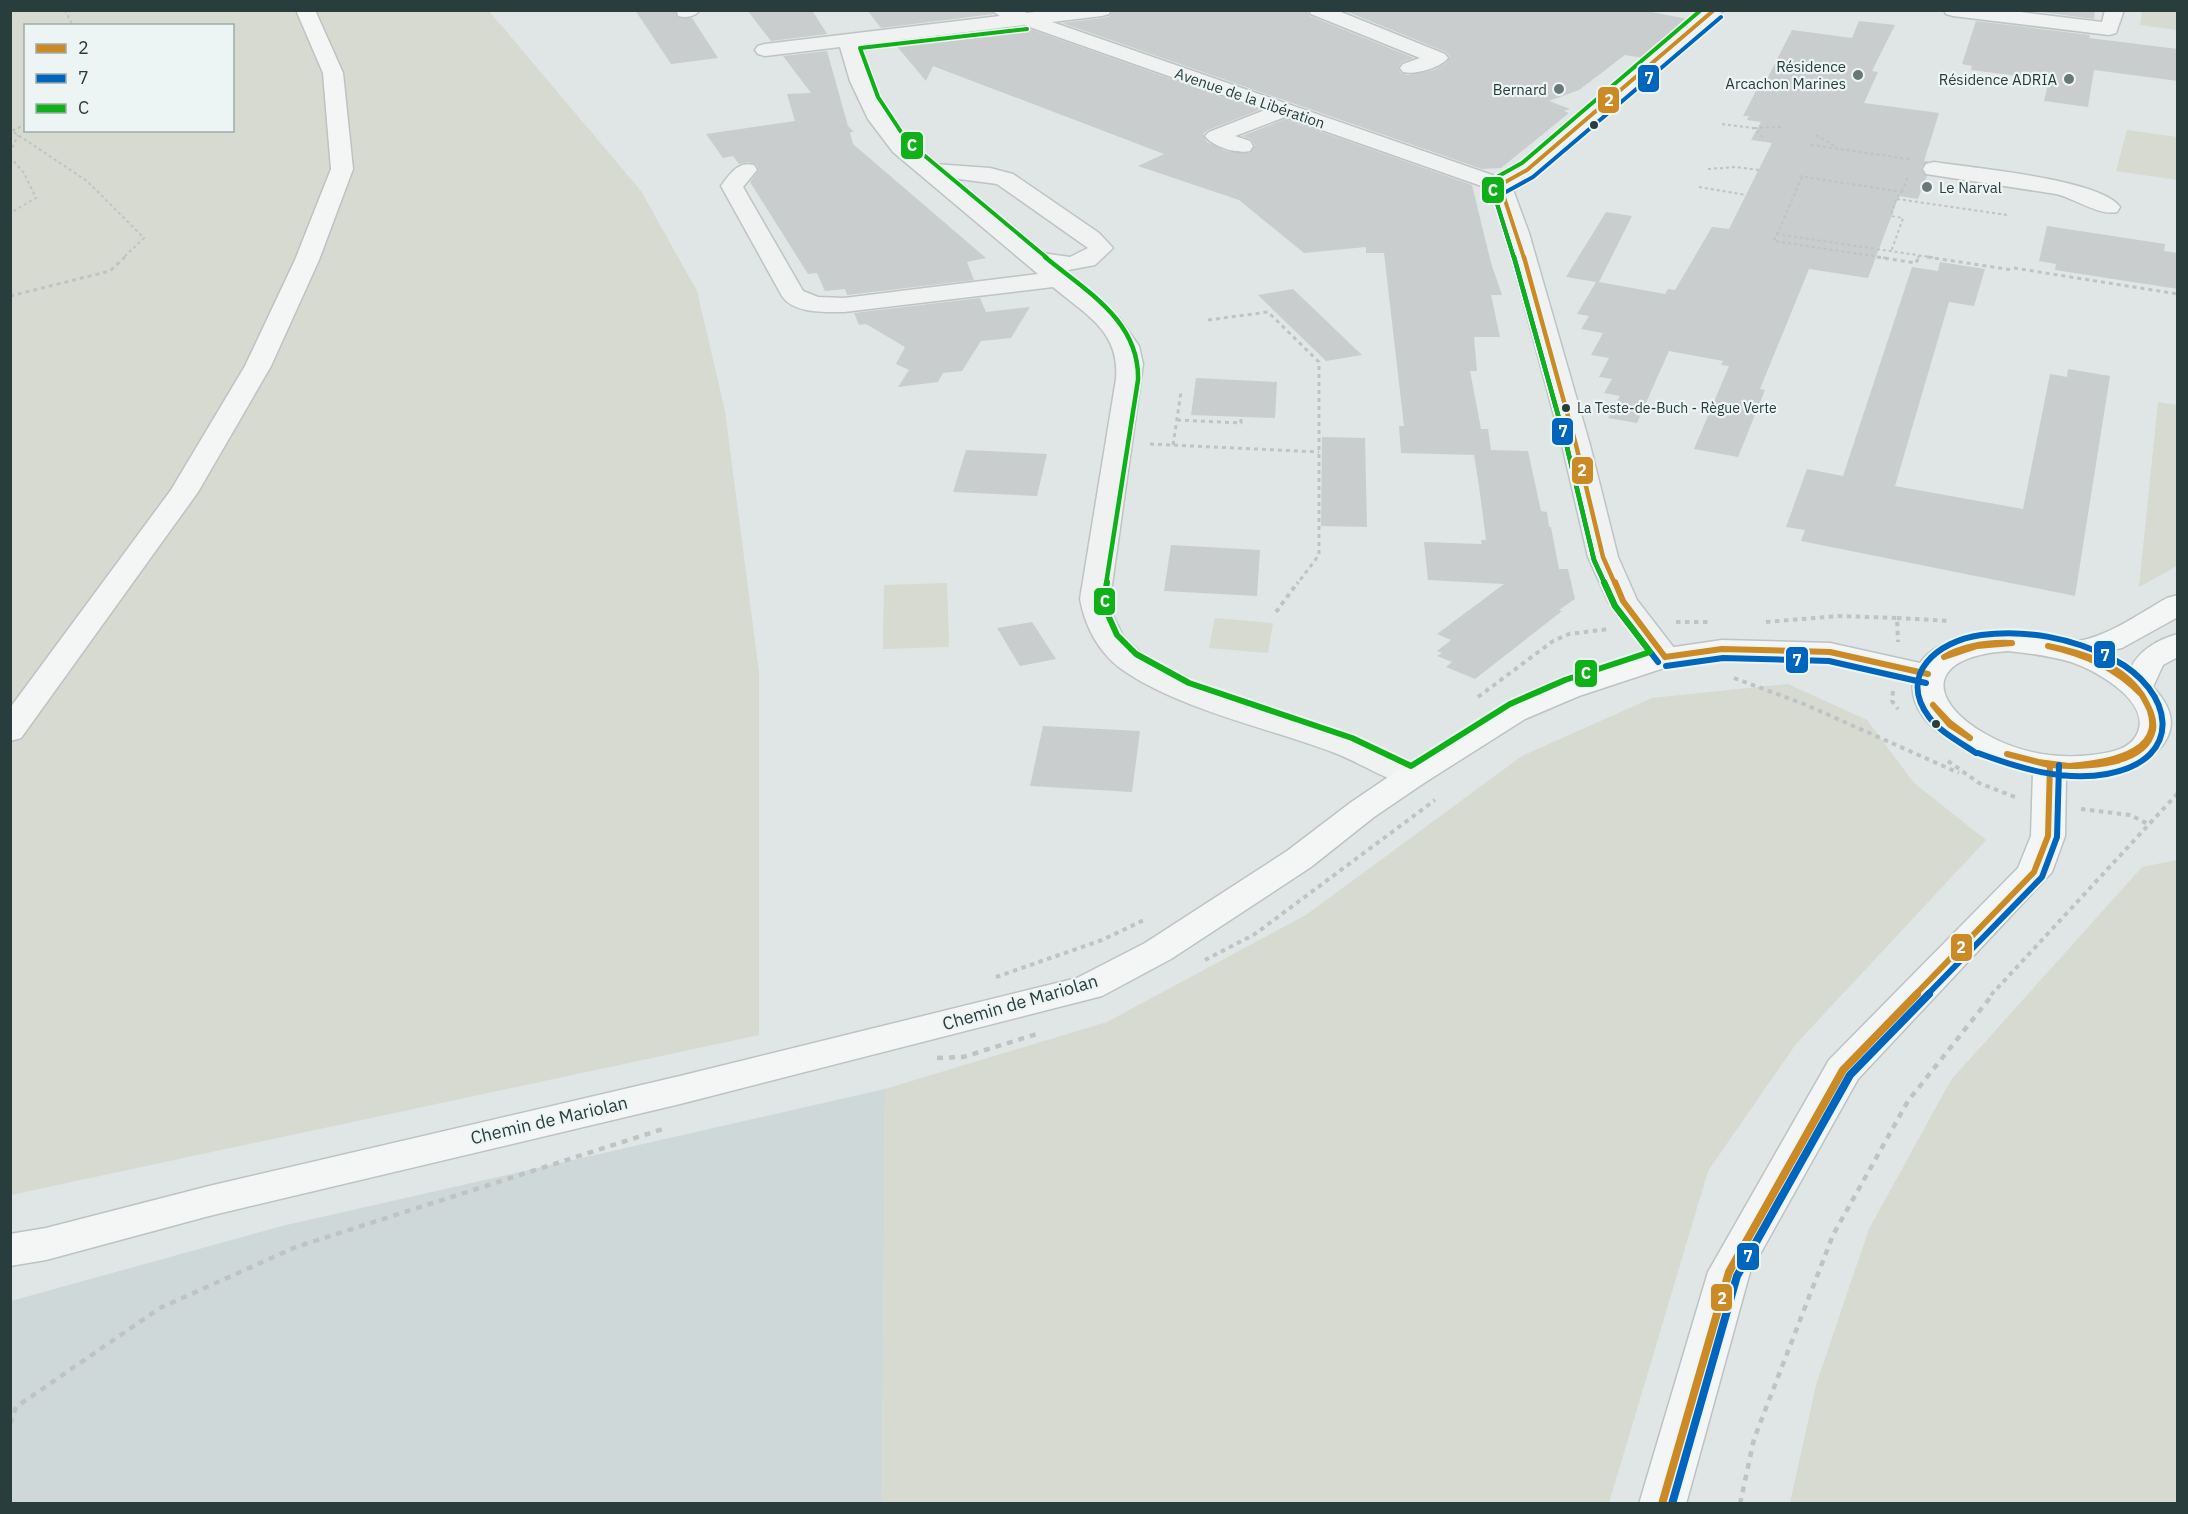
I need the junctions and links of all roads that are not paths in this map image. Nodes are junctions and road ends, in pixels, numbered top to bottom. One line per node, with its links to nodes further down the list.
1 (305, 10): 27 (main road)
2 (1000, 10): 8 (street, Avenue de la Libération)
3 (1102, 10): 8 (street)
4 (1318, 10): 11 (street)
5 (1715, 10): 17 (street)
6 (1953, 10): 7 (street)
7 (2115, 10)
8 (1026, 20): 9 (street); 12 (street, Avenue de la Libération)
9 (848, 40): 10 (street); 16 (street)
10 (765, 50)
11 (1410, 68)
12 (1283, 110): 13 (street); 17 (street, Avenue de la Libération)
13 (1242, 146)
14 (1925, 164): 18 (street)
15 (746, 170): 20 (street)
16 (930, 170): 19 (street); 19 (street)
17 (1500, 185): 24 (street)
18 (2109, 207)
19 (1033, 258): 20 (street)
20 (1060, 279): 29 (street)
21 (2178, 604): 23 (main road)
22 (2178, 643): 26 (main road)
23 (2068, 651): 25 (main road); 26 (main road)
24 (1665, 657): 25 (main road, Chemin de Mariolan); 29 (main road, Chemin de Mariolan)
25 (1928, 674): 28 (main road)
26 (2137, 687): 28 (main road)
27 (10, 731)
28 (2050, 765): 31 (main road)
29 (1427, 785): 30 (main road, Chemin de Mariolan)
30 (22, 1251)
31 (1662, 1503)

